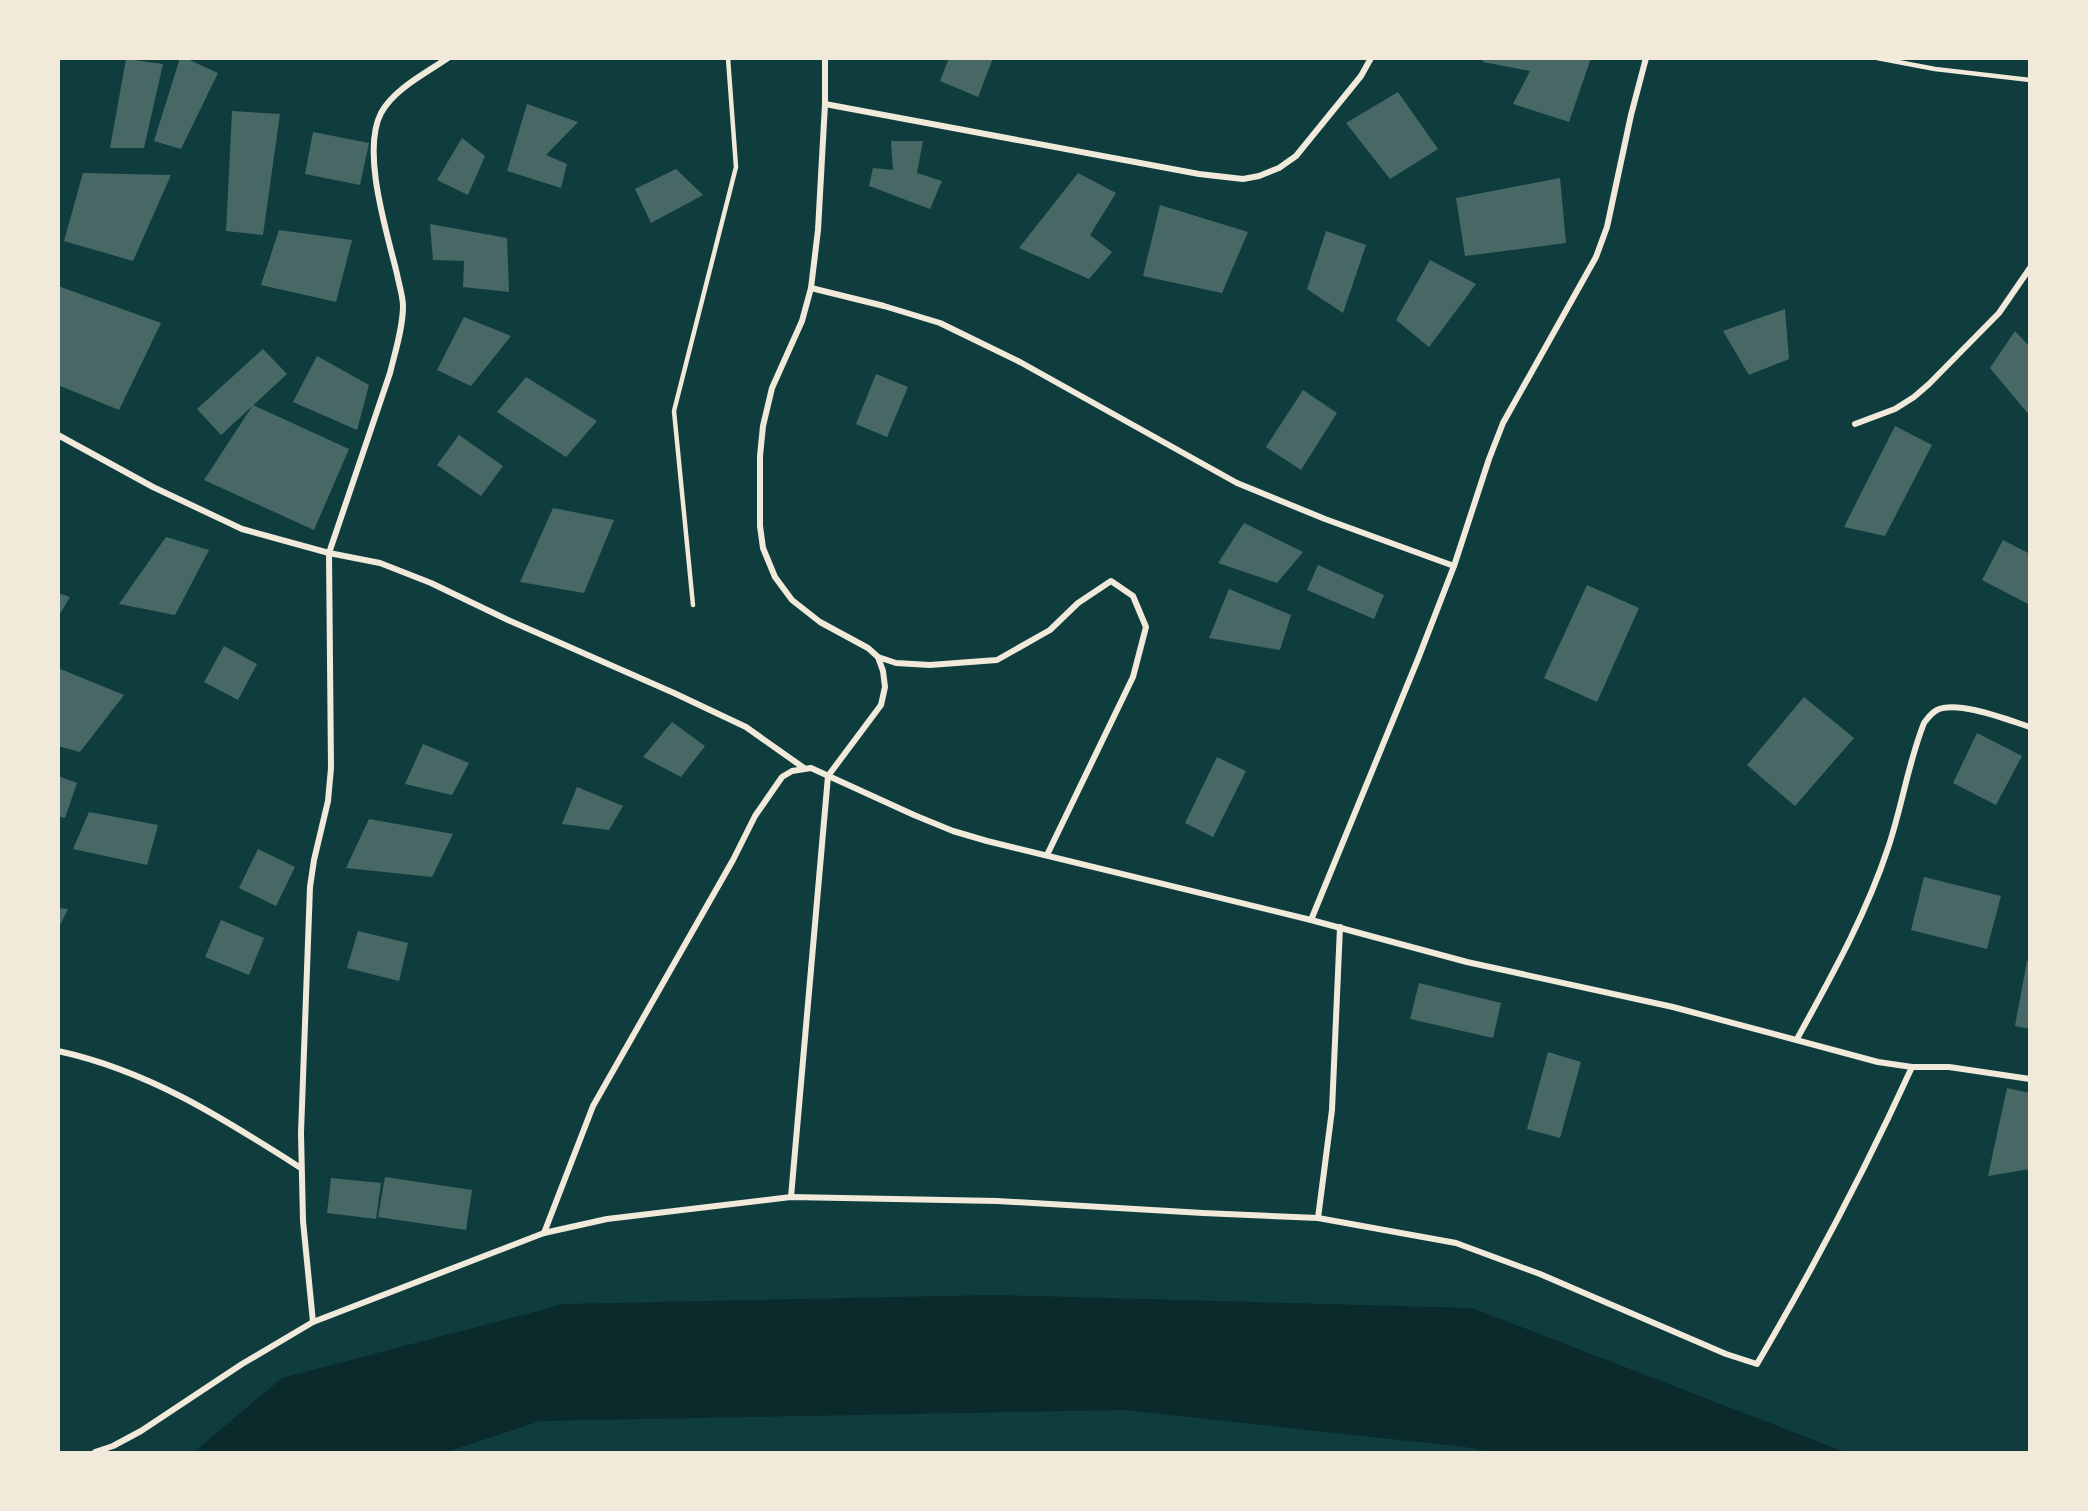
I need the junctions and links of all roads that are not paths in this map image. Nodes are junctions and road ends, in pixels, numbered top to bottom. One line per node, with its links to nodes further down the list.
1 (448, 58): 13 (street)
2 (728, 58): 15 (lane)
3 (825, 58): 8 (street)
4 (1371, 58): 8 (street)
5 (1646, 58): 14 (street)
6 (1877, 58): 7 (lane)
7 (2030, 80)
8 (825, 104): 10 (street)
9 (2030, 268): 11 (street)
10 (811, 288): 14 (street); 16 (street)
11 (1855, 424)
12 (58, 435): 13 (street)
13 (329, 552): 18 (street); 27 (street)
14 (1454, 566): 21 (street)
15 (693, 605)
16 (878, 657): 19 (street); 20 (street)
17 (2030, 728): 23 (street)
18 (804, 768): 19 (street); 30 (street)
19 (828, 776): 20 (street); 28 (street)
20 (1047, 855): 21 (street)
21 (1311, 920): 22 (street)
22 (1340, 927): 23 (street); 29 (street)
23 (1797, 1039): 25 (street)
24 (58, 1051): 27 (street)
25 (1912, 1066): 26 (street); 29 (street)
26 (2030, 1079)
27 (302, 1168): 31 (street)
28 (791, 1197): 29 (street); 30 (street)
29 (1318, 1218)
30 (544, 1233): 31 (street)
31 (313, 1322): 32 (street)
32 (94, 1452)

